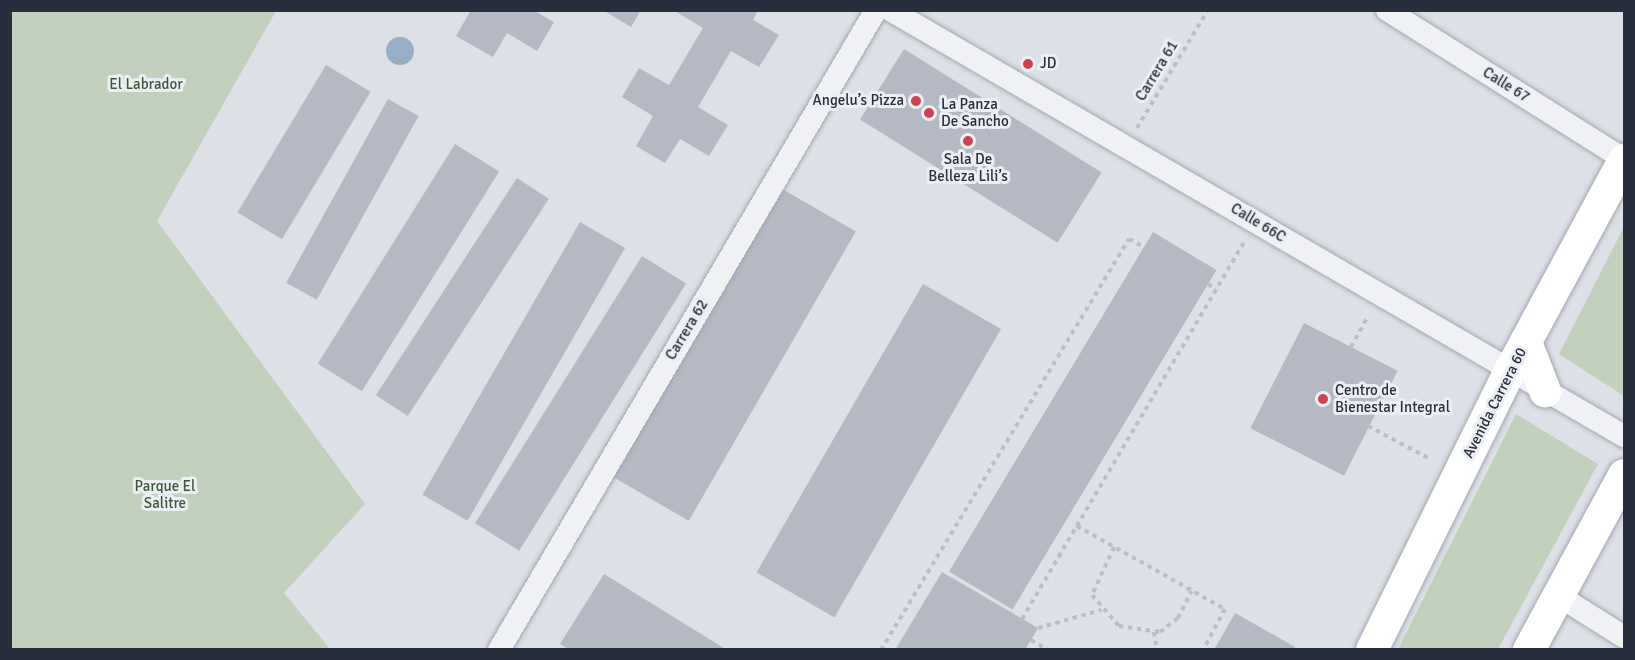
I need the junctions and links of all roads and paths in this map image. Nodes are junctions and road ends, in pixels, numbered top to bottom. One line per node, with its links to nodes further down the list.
1 (876, 10): 30 (street, Carrera 62)
2 (891, 10): 5 (street, Calle 66C)
3 (1208, 10): 5 (path, Carrera 61)
4 (1387, 10): 6 (street, Calle 67)
5 (1126, 145): 14 (street, Calle 66C)
6 (1624, 159): 12 (main road, Avenida Carrera 60)
7 (1245, 242): 10 (path)
8 (1144, 247): 31 (path)
9 (1208, 285): 10 (path)
10 (1216, 289): 20 (path)
11 (1369, 314): 13 (path)
12 (1526, 342): 14 (main road, Avenida Carrera 60); 15 (main road)
13 (1352, 347)
14 (1510, 371): 15 (street, Calle 66C); 35 (main road, Avenida Carrera 60)
15 (1545, 391): 17 (street, Calle 66C)
16 (1368, 426): 18 (path)
17 (1624, 436)
18 (1432, 460)
19 (1624, 475): 23 (main road)
20 (1077, 526): 21 (path); 25 (path)
21 (1114, 547): 22 (path); 24 (path)
22 (1192, 591): 27 (path); 34 (path)
23 (1559, 596): 28 (street); 36 (main road)
24 (1101, 610): 26 (path); 27 (path)
25 (1022, 619)
26 (1038, 628)
27 (1154, 632): 33 (path)
28 (1624, 637)
29 (1031, 640): 32 (path)
30 (499, 650)
31 (881, 650)
32 (1048, 650)
33 (1157, 650)
34 (1203, 650)
35 (1372, 650)
36 (1529, 650)

